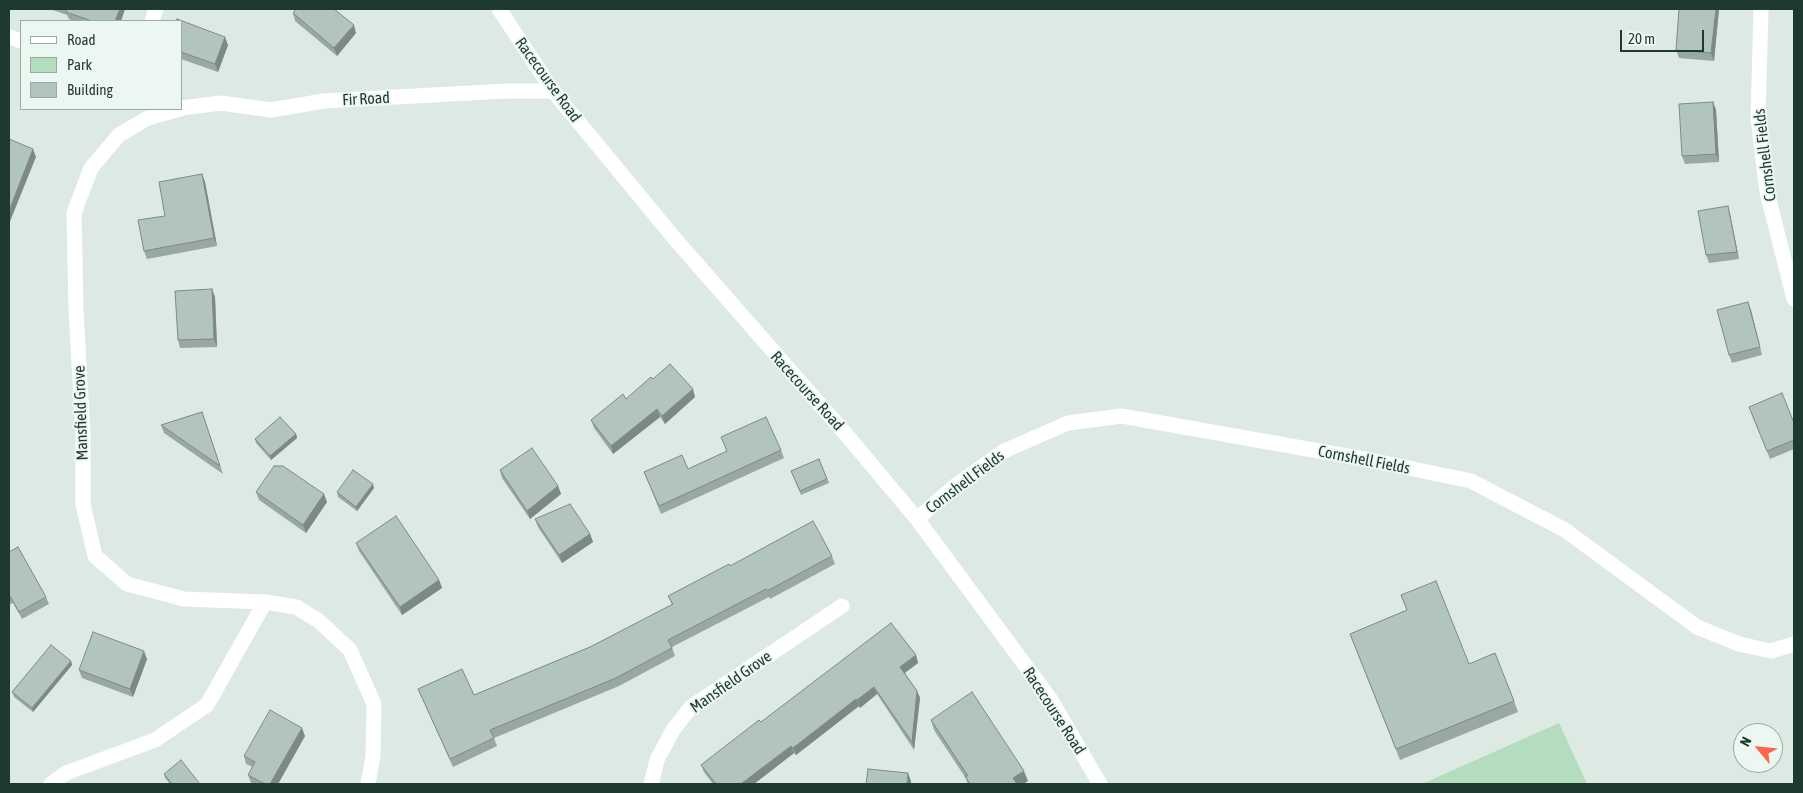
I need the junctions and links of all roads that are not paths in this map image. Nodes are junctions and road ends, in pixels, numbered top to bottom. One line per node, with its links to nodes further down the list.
1 (499, 9): 3 (street, Racecourse Road)
2 (1761, 9): 7 (street, Cornshell Fields)
3 (553, 91): 4 (street, Fir Road); 8 (street, Racecourse Road)
4 (182, 109)
5 (172, 110): 6 (street, Fir Road)
6 (145, 113): 9 (street, Mansfield Grove)
7 (1794, 299)
8 (916, 519): 11 (street, Cornshell Fields); 15 (street, Racecourse Road)
9 (265, 602): 12 (street); 13 (street, Mansfield Grove)
10 (842, 606): 14 (street, Mansfield Grove)
11 (1794, 644)
12 (51, 784)
13 (368, 784)
14 (651, 784)
15 (1100, 784)

